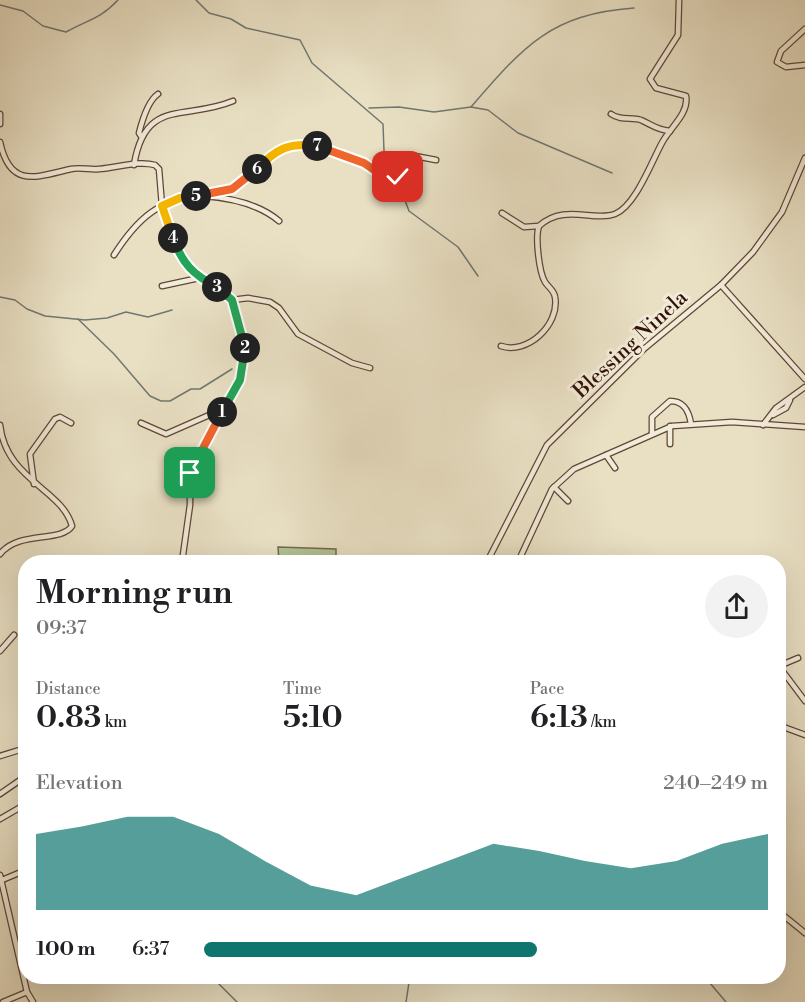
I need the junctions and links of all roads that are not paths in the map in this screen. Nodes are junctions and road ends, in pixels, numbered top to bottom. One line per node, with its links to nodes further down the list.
1 (679, 0): 9 (street)
2 (805, 28): 3 (street)
3 (805, 65)
4 (158, 93): 10 (street)
5 (233, 101): 10 (street)
6 (0, 114): 8 (street)
7 (611, 114): 9 (street)
8 (0, 124)
9 (670, 131): 19 (street)
10 (141, 136): 14 (street)
11 (0, 142): 14 (street)
12 (805, 158): 24 (street, Blessing Ninela)
13 (436, 160): 15 (street)
14 (134, 165): 16 (street)
15 (205, 196): 16 (street); 18 (street)
16 (162, 206): 20 (street); 21 (street)
17 (502, 213): 19 (street)
18 (279, 221)
19 (539, 226): 27 (street)
20 (114, 255)
21 (191, 271): 22 (street); 23 (street)
22 (200, 278): 23 (street); 26 (street)
23 (189, 280): 25 (street)
24 (721, 285): 29 (street); 48 (street, Blessing Ninela)
25 (162, 286)
26 (232, 300): 28 (street); 31 (street)
27 (501, 346)
28 (370, 369)
29 (805, 379)
30 (805, 387): 35 (street)
31 (224, 408): 33 (street); 47 (street)
32 (71, 423): 43 (street)
33 (141, 423)
34 (691, 424): 35 (street); 37 (street); 39 (street)
35 (763, 424): 38 (street)
36 (0, 425): 43 (street)
37 (670, 426): 39 (street); 40 (street)
38 (805, 427)
39 (652, 433): 41 (street)
40 (670, 444)
41 (606, 455): 42 (street); 44 (street)
42 (615, 468)
43 (34, 484): 46 (street)
44 (554, 487): 45 (street); 49 (street)
45 (568, 501)
46 (0, 554)
47 (183, 555)
48 (491, 555)
49 (521, 555)
50 (14, 635): 51 (street)
51 (0, 651)
52 (798, 658): 53 (street)
53 (786, 663)
54 (786, 675): 55 (street)
55 (805, 701)
56 (786, 728): 57 (street)
57 (805, 735)
58 (18, 750): 59 (street)
59 (0, 756)
60 (18, 782): 61 (street)
61 (0, 794)
62 (18, 809): 63 (street)
63 (0, 819)
64 (18, 873): 65 (street)
65 (1, 878): 68 (street)
66 (786, 917): 67 (street)
67 (805, 933)
68 (18, 953)
69 (25, 984): 70 (street)
70 (27, 992): 71 (street); 72 (street)
71 (3, 1002)
72 (33, 1002)

